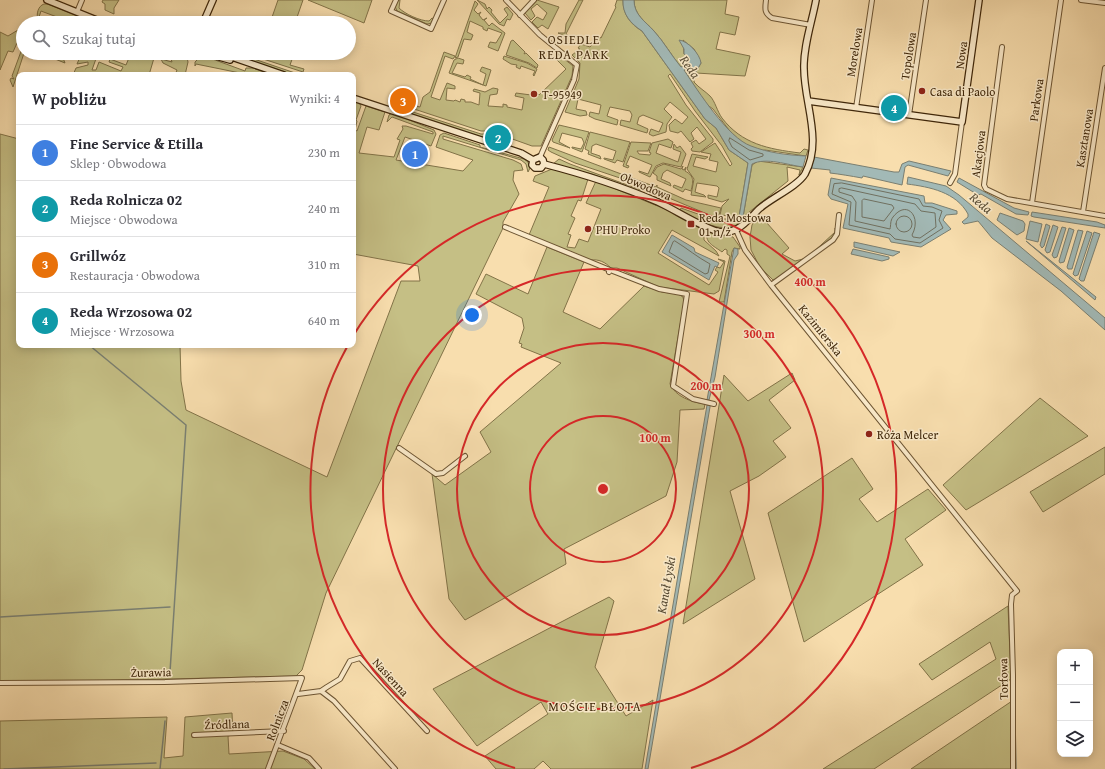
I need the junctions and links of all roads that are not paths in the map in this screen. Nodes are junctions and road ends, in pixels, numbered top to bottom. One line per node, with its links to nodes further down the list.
1 (47, 0): 16 (main road)
2 (82, 0): 16 (street)
3 (213, 0): 19 (main road)
4 (396, 0): 5 (street)
5 (444, 0)
6 (506, 0): 17 (street)
7 (534, 0): 17 (street)
8 (766, 0): 20 (street)
9 (816, 0): 20 (main road)
10 (872, 0): 30 (street, Morelowa)
11 (926, 0): 31 (street, Topolowa)
12 (979, 0): 26 (main road, Nowa)
13 (1061, 0): 37 (street, Parkowa)
14 (1081, 0): 15 (street)
15 (1105, 3)
16 (77, 12): 18 (main road)
17 (520, 15): 33 (street)
18 (87, 16)
19 (206, 16)
20 (811, 25): 29 (main road)
21 (1002, 47): 27 (street, Akacjowa)
22 (233, 60): 23 (main road)
23 (240, 61): 25 (main road)
24 (1105, 68): 38 (street, Kasztanowa)
25 (275, 72)
26 (967, 91): 27 (street); 32 (main road, Nowa)
27 (995, 95): 37 (street, Akacjowa)
28 (356, 99): 34 (main road)
29 (808, 101): 30 (main road); 42 (main road)
30 (856, 108): 31 (main road)
31 (909, 115): 32 (main road)
32 (962, 122): 36 (street, Nowa)
33 (540, 157): 34 (main road); 35 (main road)
34 (533, 160): 35 (main road)
35 (544, 164): 42 (main road, Obwodowa)
36 (950, 183)
37 (1032, 203): 38 (street, Akacjowa)
38 (1083, 212): 40 (street, Akacjowa)
39 (840, 215): 43 (street)
40 (1105, 216)
41 (505, 227): 44 (street)
42 (736, 230): 43 (street, Kazimierska)
43 (771, 285): 47 (street, Kazimierska)
44 (714, 404)
45 (399, 448): 46 (street)
46 (465, 456)
47 (1017, 591): 59 (street, Torfowa)
48 (302, 678): 49 (street, Żurawia); 51 (street, Rolnicza)
49 (0, 683)
50 (321, 691): 51 (street, Nasienna); 53 (street, Nasienna); 58 (street)
51 (298, 694): 52 (street, Rolnicza)
52 (284, 731): 54 (street, Źródlana); 55 (street, Rolnicza)
53 (427, 731)
54 (194, 735)
55 (278, 744): 56 (street, Rolnicza); 57 (street)
56 (268, 769)
57 (319, 769)
58 (395, 769)
59 (1013, 769)

